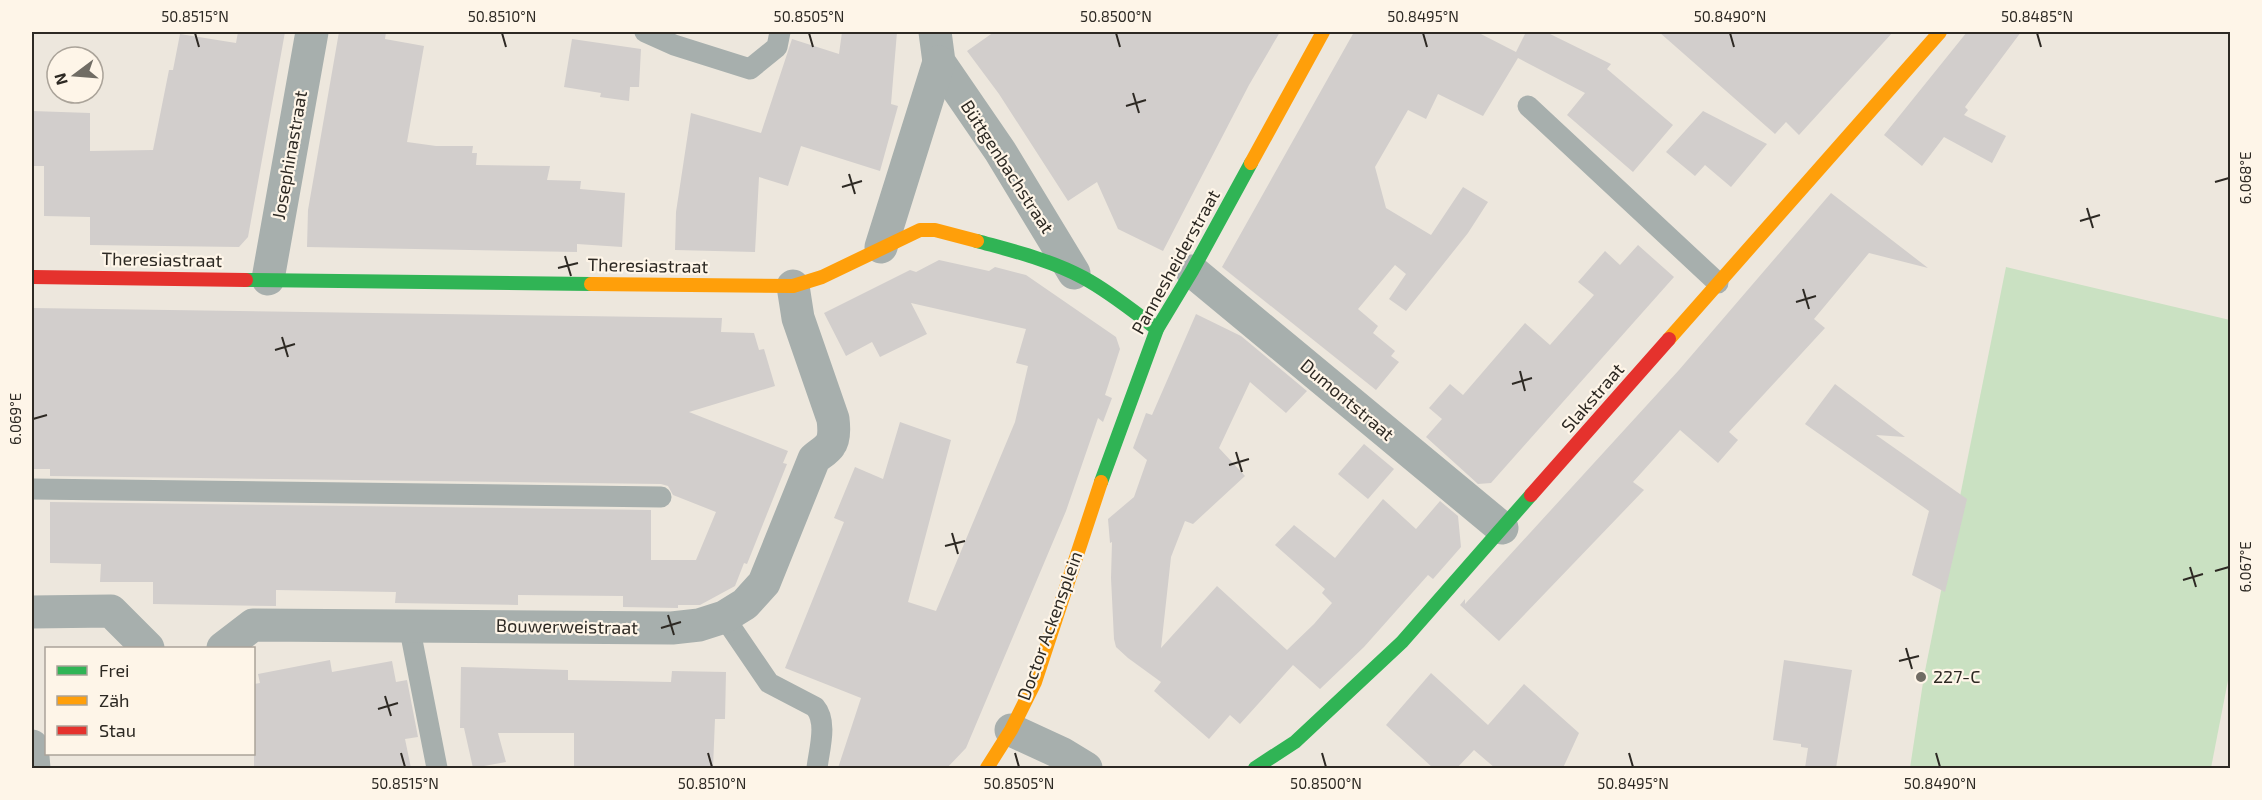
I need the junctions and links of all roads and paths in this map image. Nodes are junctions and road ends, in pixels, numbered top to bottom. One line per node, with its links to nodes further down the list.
1 (312, 32): 12 (street, Josephinastraat)
2 (645, 32): 3 (lane)
3 (780, 32)
4 (1323, 32): 9 (street, Pannesheiderstraat)
5 (1940, 32): 13 (street, Slakstraat)
6 (937, 47): 8 (street, Büttgenbachstraat); 10 (street, Büttgenbachstraat)
7 (1528, 106): 13 (lane)
8 (881, 247): 10 (street, Theresiastraat); 14 (street, Theresiastraat)
9 (1192, 271): 15 (street, Pannesheiderstraat); 19 (street, Dumontstraat)
10 (1074, 273): 15 (street, Theresiastraat)
11 (32, 277): 12 (street, Theresiastraat)
12 (268, 279): 14 (street, Theresiastraat)
13 (1718, 283): 19 (street, Slakstraat)
14 (793, 286): 21 (street, Bouwerweistraat)
15 (1157, 328): 18 (street, Pannesheiderstraat)
16 (32, 489): 17 (lane)
17 (661, 497)
18 (1086, 522): 25 (street, Doctor Ackensplein)
19 (1502, 528): 32 (street, Slakstraat)
20 (32, 612): 23 (street)
21 (724, 617): 22 (street, Bouwerweistraat); 29 (lane)
22 (409, 625): 24 (street, Bouwerweistraat); 28 (lane)
23 (147, 647)
24 (224, 647)
25 (1011, 730): 30 (street, Doctor Ackensplein); 31 (street)
26 (32, 746): 27 (street)
27 (34, 768)
28 (438, 768)
29 (817, 768)
30 (987, 768)
31 (1086, 768)
32 (1255, 768)

